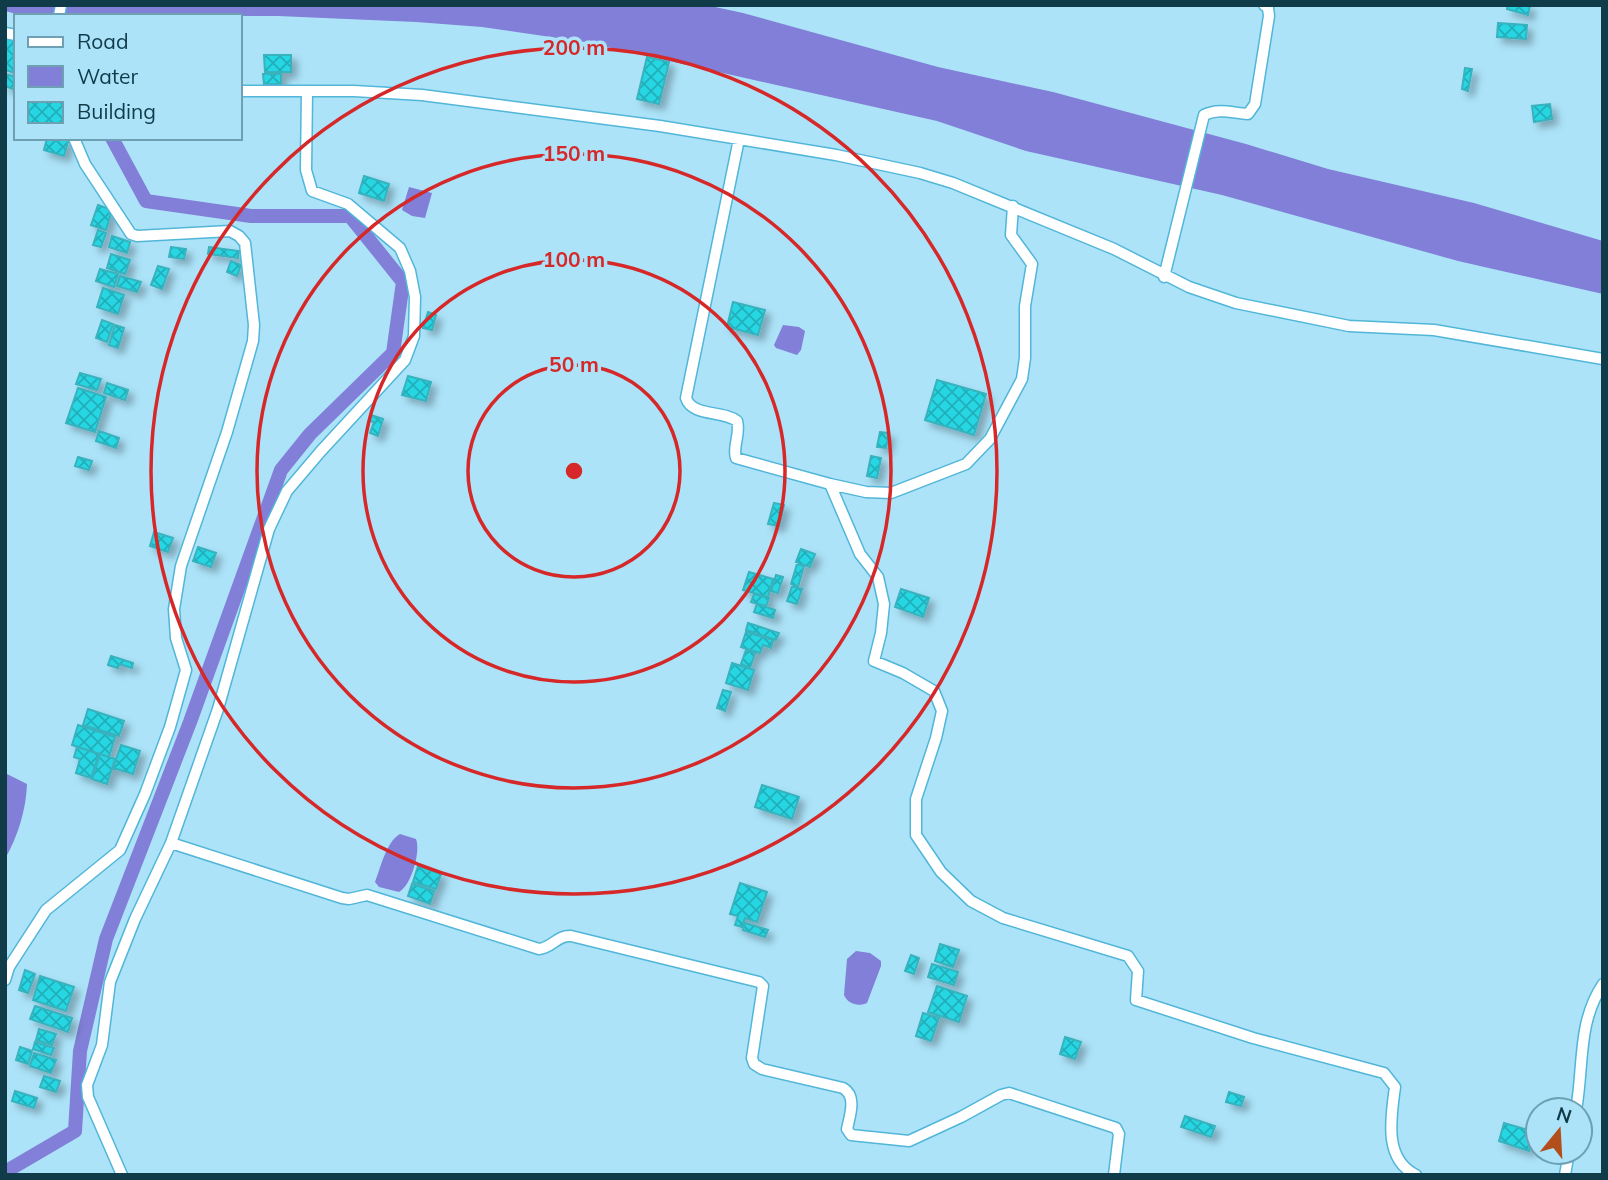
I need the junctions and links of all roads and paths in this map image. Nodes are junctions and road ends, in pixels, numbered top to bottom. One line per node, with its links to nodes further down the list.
1 (1264, 5): 7 (street)
2 (242, 91): 3 (street)
3 (307, 91): 4 (street); 10 (street)
4 (739, 139): 6 (street); 9 (street)
5 (75, 140): 11 (street)
6 (1013, 206): 7 (street); 9 (street)
7 (1164, 277): 8 (street)
8 (1603, 359)
9 (830, 484): 16 (street)
10 (171, 843): 14 (street); 15 (street)
11 (5, 980)
12 (1603, 984): 13 (street)
13 (1577, 1096)
14 (122, 1175)
15 (1114, 1175)
16 (1416, 1175)

